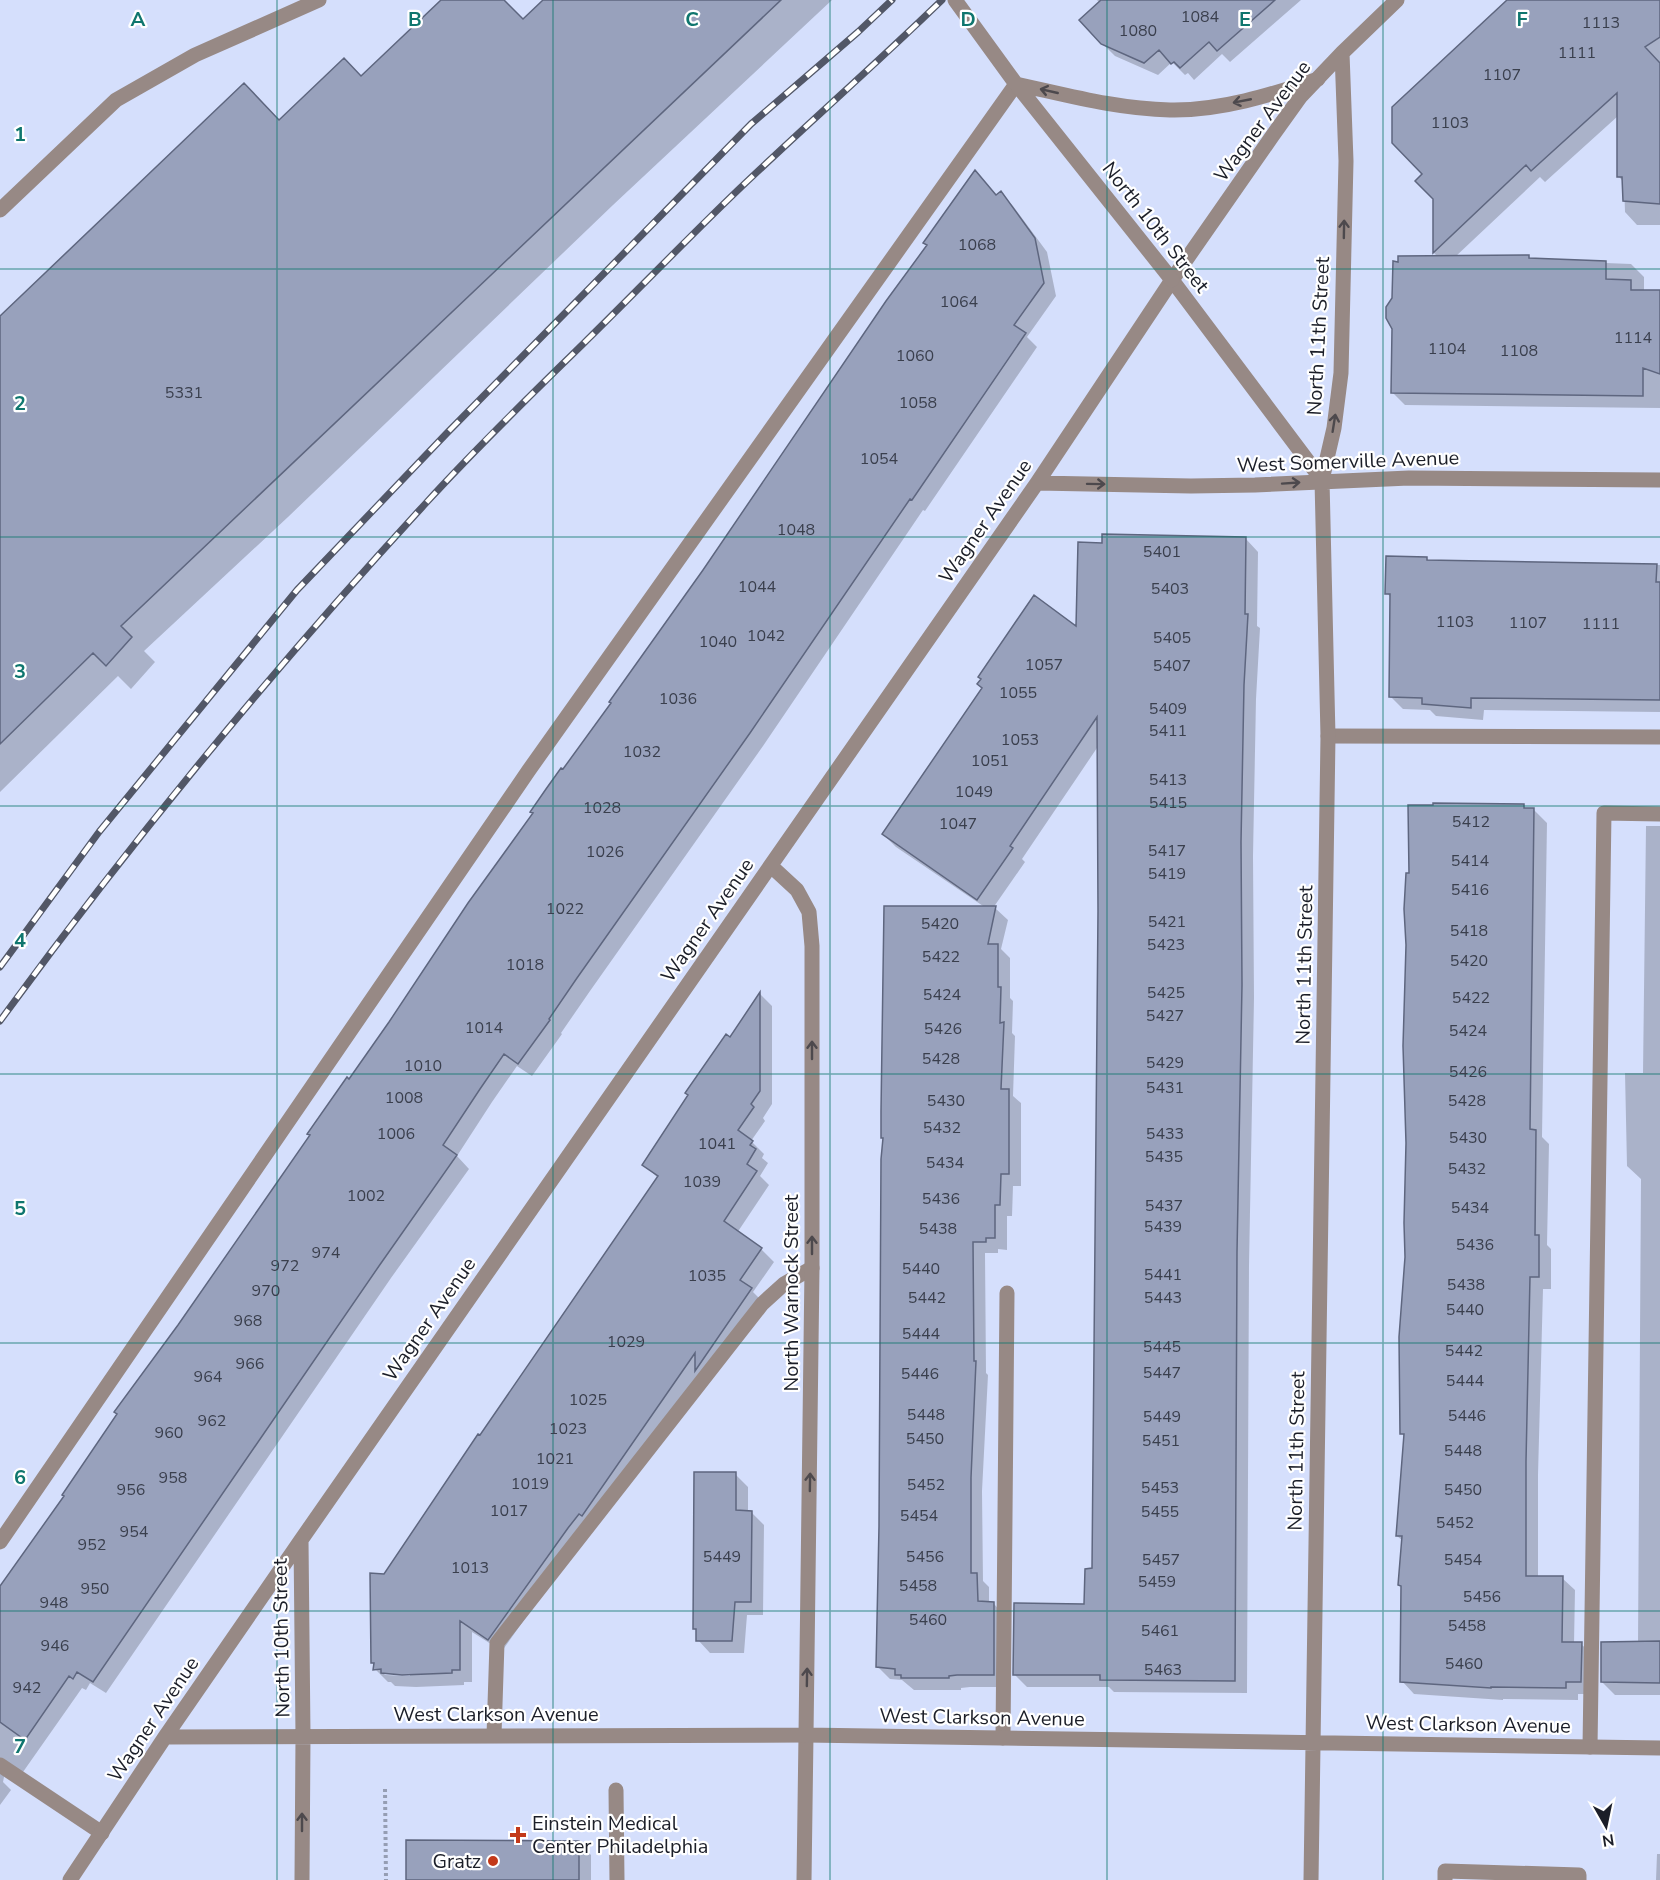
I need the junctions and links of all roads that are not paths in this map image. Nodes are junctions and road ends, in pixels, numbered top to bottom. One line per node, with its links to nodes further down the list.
1 (319, 0): 7 (street)
2 (955, 0): 6 (street, North 10th Street)
3 (1397, 0): 4 (street, Wagner Avenue)
4 (1342, 53): 5 (street, Wagner Avenue); 9 (street, North 11th Street, one-way to 4)
5 (1318, 79): 6 (street, one-way to 6); 8 (street, Wagner Avenue)
6 (1016, 84): 8 (street, North 10th Street); 19 (street)
7 (0, 210)
8 (1172, 280): 9 (street, North 10th Street); 11 (street, Wagner Avenue)
9 (1322, 480): 10 (street, West Somerville Avenue); 11 (street, West Somerville Avenue, one-way to 9); 12 (street, North 11th Street)
10 (1660, 480)
11 (1037, 483): 15 (street, Wagner Avenue)
12 (1328, 736): 13 (street); 25 (street, North 11th Street)
13 (1660, 737)
14 (1660, 814): 26 (street)
15 (771, 866): 16 (street, North Warnock Street, one-way to 15); 18 (street, Wagner Avenue)
16 (813, 1268): 20 (street); 21 (street, North Warnock Street, one-way to 16)
17 (1007, 1293): 24 (street)
18 (301, 1540): 22 (street, North 10th Street); 23 (street, Wagner Avenue)
19 (0, 1542)
20 (494, 1735): 21 (street, West Clarkson Avenue); 22 (street, West Clarkson Avenue)
21 (807, 1735): 24 (street, West Clarkson Avenue); 34 (street, North Warnock Street)
22 (303, 1736): 23 (street, North 10th Street); 32 (street, North 10th Street, one-way to 22)
23 (165, 1737): 30 (street, Wagner Avenue)
24 (1003, 1738): 25 (street, West Clarkson Avenue)
25 (1312, 1743): 26 (street, West Clarkson Avenue); 35 (street, North 11th Street)
26 (1590, 1747): 27 (street, West Clarkson Avenue)
27 (1660, 1748)
28 (0, 1765): 30 (street)
29 (616, 1790): 33 (street)
30 (102, 1833): 31 (street, Wagner Avenue)
31 (70, 1880)
32 (302, 1880)
33 (617, 1880)
34 (804, 1880)
35 (1311, 1880)
36 (1444, 1880): 37 (street)
37 (1579, 1880)

